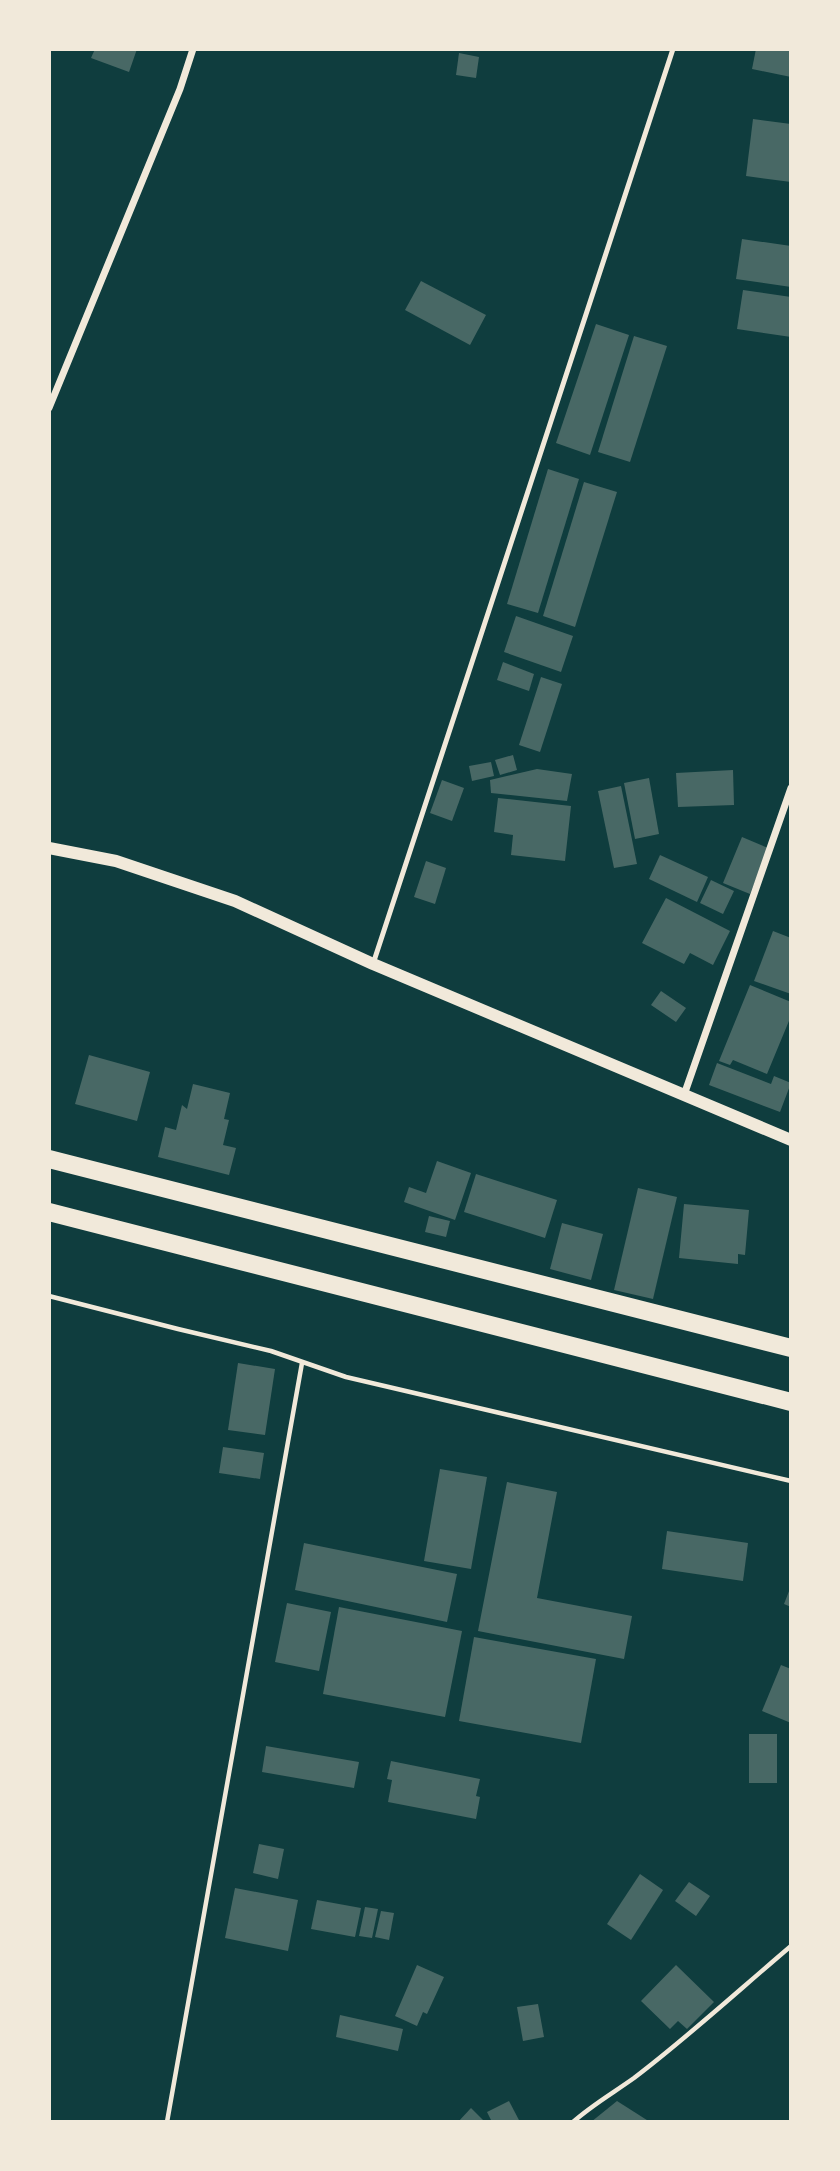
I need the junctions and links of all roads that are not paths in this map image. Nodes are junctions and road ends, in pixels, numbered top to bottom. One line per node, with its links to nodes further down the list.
1 (193, 49): 3 (street)
2 (673, 49): 6 (lane)
3 (49, 408)
4 (791, 788): 7 (street)
5 (49, 848): 6 (street)
6 (373, 964): 7 (street)
7 (684, 1096): 8 (street)
8 (791, 1140)
9 (49, 1159): 11 (main road)
10 (49, 1212): 12 (main road)
11 (791, 1348)
12 (791, 1402)

